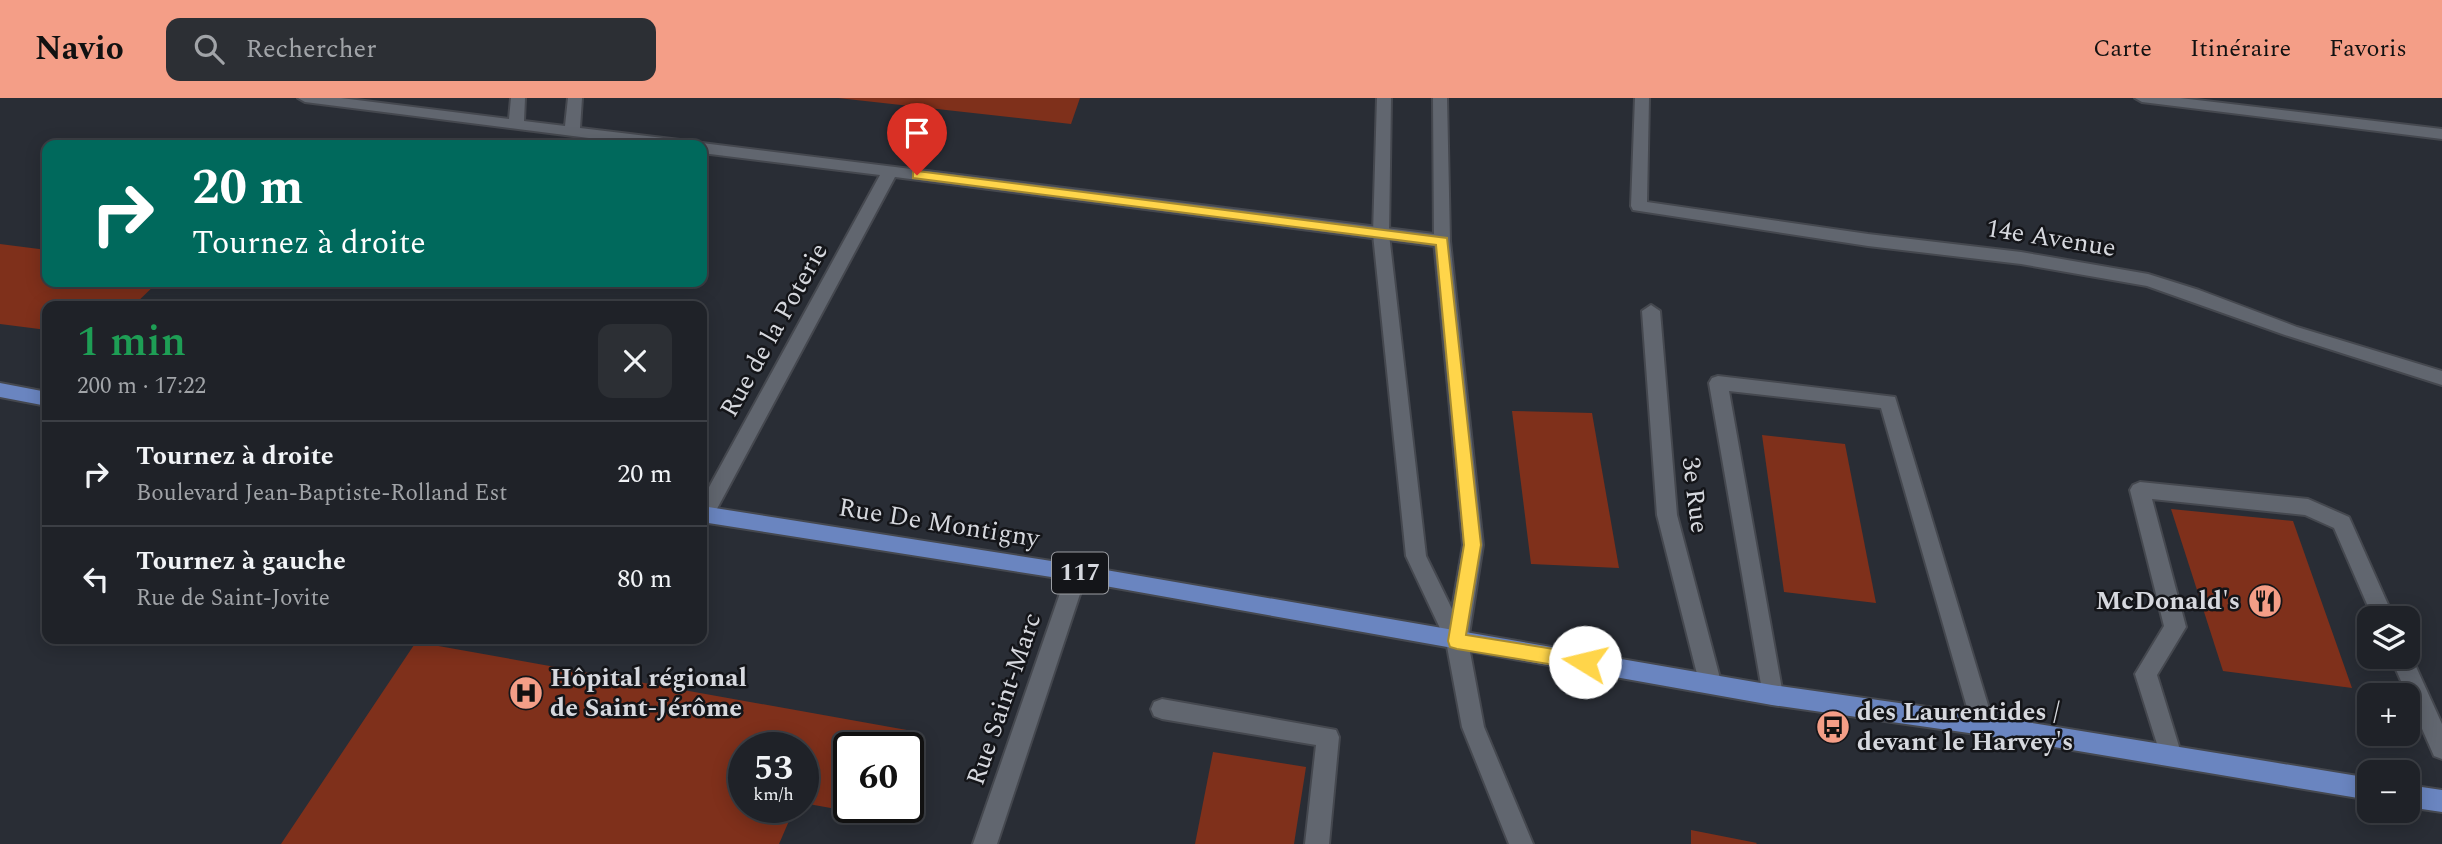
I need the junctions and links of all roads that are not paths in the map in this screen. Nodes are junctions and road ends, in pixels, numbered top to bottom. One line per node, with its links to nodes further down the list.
1 (305, 98): 8 (street)
2 (519, 98): 8 (street)
3 (575, 98): 9 (street)
4 (1384, 98): 14 (street)
5 (1440, 98): 15 (street)
6 (1642, 98): 17 (street, 14e Avenue)
7 (2142, 98): 10 (street)
8 (516, 125): 9 (street)
9 (572, 132): 11 (street)
10 (2442, 134)
11 (638, 140)
12 (707, 149): 13 (street)
13 (890, 172): 14 (street); 20 (street, Rue de la Poterie)
14 (1381, 234): 15 (street); 24 (street)
15 (1442, 242): 24 (street)
16 (1651, 311): 26 (street, 3e Rue)
17 (2442, 378)
18 (0, 390): 19 (main road)
19 (42, 398)
20 (707, 507)
21 (707, 515): 22 (main road, Rue De Montigny / 117)
22 (1077, 573): 24 (main road, Rue De Montigny / 117); 35 (street, Rue Saint-Marc)
23 (2379, 606): 31 (street)
24 (1457, 641): 26 (main road, 117); 37 (street)
25 (2407, 669): 30 (street)
26 (1710, 682): 27 (main road, 117)
27 (1772, 695): 29 (main road, 117); 29 (street)
28 (1162, 709): 36 (street)
29 (1983, 724): 31 (main road, 117)
30 (2442, 749)
31 (2171, 756): 32 (main road, 117)
32 (2357, 787)
33 (2420, 798): 34 (main road)
34 (2442, 802)
35 (985, 844)
36 (1317, 844)
37 (1521, 844)

